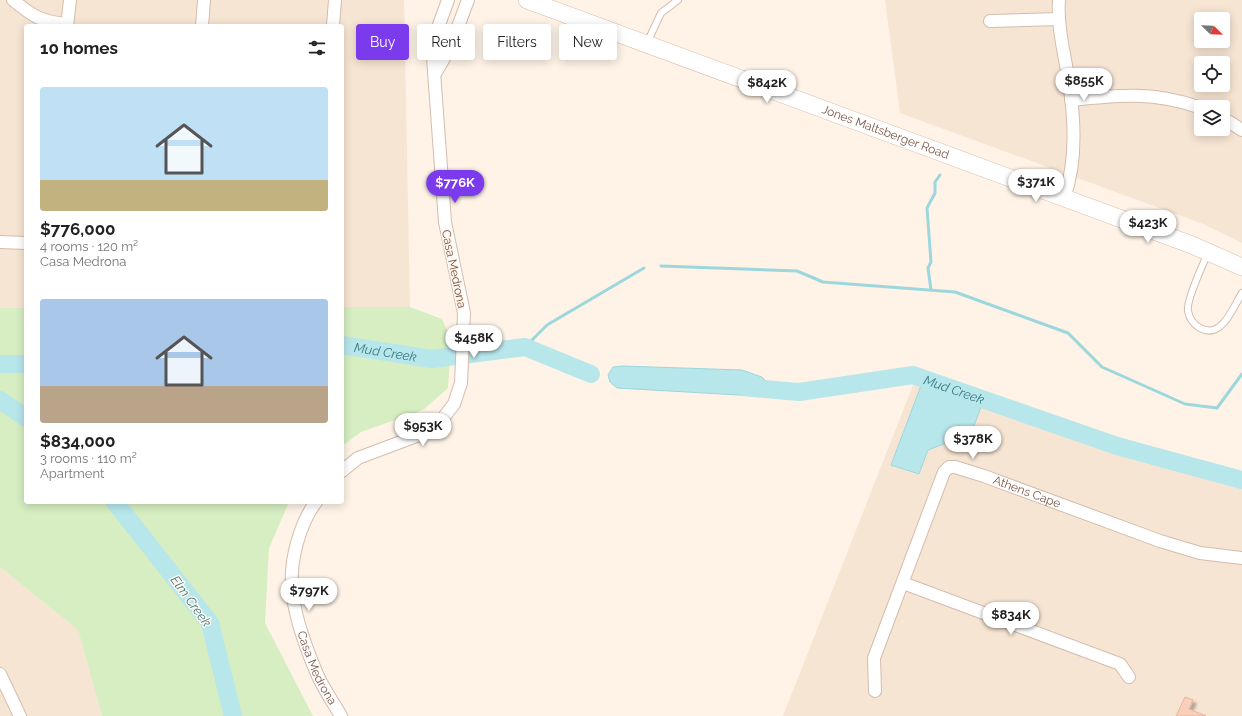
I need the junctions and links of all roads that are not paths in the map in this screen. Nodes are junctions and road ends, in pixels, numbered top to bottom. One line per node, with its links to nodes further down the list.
1 (12, 0): 14 (street)
2 (70, 0): 15 (street)
3 (204, 0): 16 (street)
4 (335, 0): 17 (street)
5 (448, 0): 10 (street, Casa Medrona)
6 (468, 0): 11 (street)
7 (527, 0): 18 (main road, Jones Maltsberger Road)
8 (678, 0): 18 (lane)
9 (1059, 0): 12 (street)
10 (443, 13): 11 (street); 19 (street, Casa Medrona)
11 (461, 19): 19 (street)
12 (1059, 19): 13 (street); 20 (street)
13 (990, 21)
14 (62, 24)
15 (67, 24)
16 (202, 24)
17 (333, 24)
18 (646, 44): 24 (main road, Jones Maltsberger Road)
19 (436, 72): 30 (street, Casa Medrona)
20 (1072, 100): 21 (street); 24 (street)
21 (1194, 105)
22 (1230, 122): 23 (street)
23 (1242, 130)
24 (1064, 198): 27 (main road, Jones Maltsberger Road)
25 (0, 242): 26 (street)
26 (24, 243)
27 (1208, 252): 28 (main road, Jones Maltsberger Road); 29 (lane)
28 (1242, 267)
29 (1242, 293)
30 (344, 469)
31 (314, 504): 38 (street, Casa Medrona)
32 (1242, 558): 33 (street, Athens Cape)
33 (903, 583): 35 (street); 36 (street, Athens Cape)
34 (0, 674): 37 (street)
35 (1129, 677)
36 (875, 691)
37 (20, 716)
38 (341, 716)

